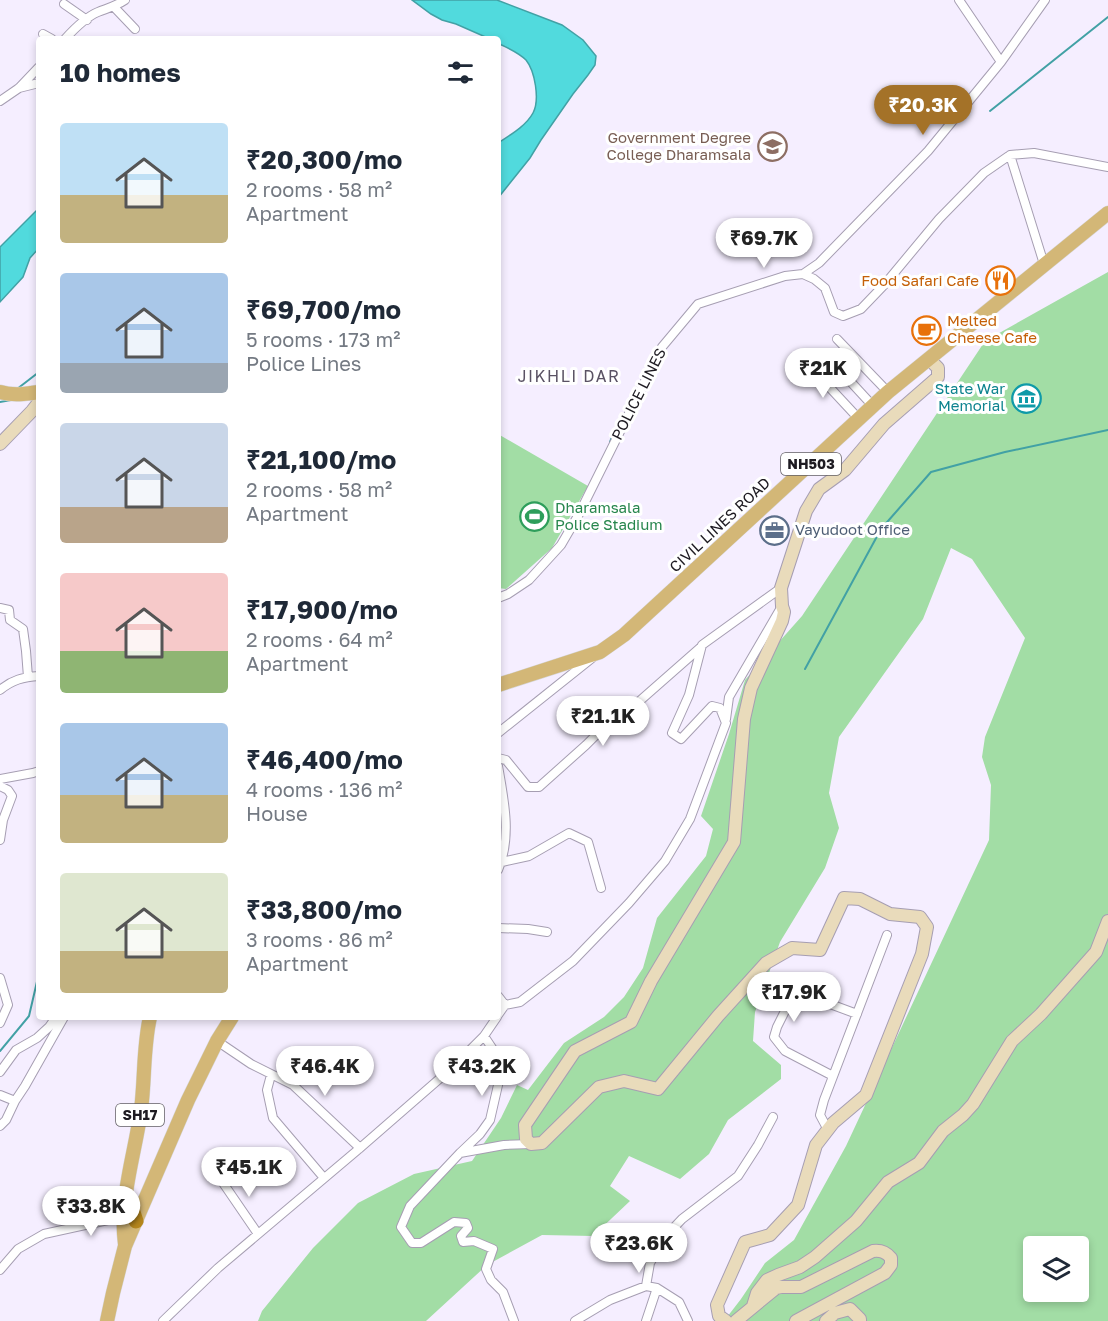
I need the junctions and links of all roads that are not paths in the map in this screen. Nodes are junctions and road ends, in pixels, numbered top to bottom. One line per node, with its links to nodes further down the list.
1 (124, 0): 5 (street)
2 (959, 0): 11 (street)
3 (1045, 0): 11 (street)
4 (64, 4): 6 (street)
5 (114, 7): 6 (street); 7 (street)
6 (87, 20): 10 (street)
7 (135, 29)
8 (43, 34): 9 (street)
9 (47, 36)
10 (68, 36)
11 (1001, 62): 20 (street)
12 (36, 70): 14 (street)
13 (36, 84): 14 (street)
14 (19, 88): 15 (street)
15 (0, 101)
16 (1010, 155): 17 (street); 19 (street); 20 (street)
17 (1108, 167)
18 (1108, 213): 19 (main road, CIVIL LINES ROAD / NH503)
19 (1044, 264): 23 (main road, CIVIL LINES ROAD / NH503)
20 (803, 274): 34 (street, POLICE LINES)
21 (837, 339): 26 (street)
22 (825, 354): 29 (street)
23 (929, 359): 26 (main road, CIVIL LINES ROAD / NH503); 33 (street)
24 (806, 362): 31 (street)
25 (36, 392): 27 (main road)
26 (888, 392): 29 (main road, CIVIL LINES ROAD / NH503)
27 (14, 393): 30 (street)
28 (36, 406): 30 (street)
29 (873, 406): 31 (main road, CIVIL LINES ROAD / NH503)
30 (28, 416): 32 (street)
31 (859, 419): 38 (main road, CIVIL LINES ROAD / NH503)
32 (0, 444)
33 (781, 588): 35 (street); 37 (street)
34 (501, 596)
35 (782, 606): 43 (street); 79 (street)
36 (0, 608): 40 (street)
37 (702, 645): 43 (street); 45 (street)
38 (600, 652): 41 (main road, CIVIL LINES ROAD / NH503); 44 (street)
39 (36, 676): 40 (street)
40 (28, 677): 42 (street)
41 (501, 684)
42 (0, 690)
43 (726, 723): 60 (street)
44 (501, 731)
45 (501, 759)
46 (36, 772): 47 (street)
47 (0, 779)
48 (0, 786): 50 (street)
49 (501, 798): 51 (street)
50 (0, 837)
51 (501, 863)
52 (501, 866): 53 (street)
53 (601, 888)
54 (1108, 921): 89 (street)
55 (501, 928): 56 (street)
56 (547, 932)
57 (887, 934): 62 (street)
58 (0, 978): 68 (street)
59 (501, 1000): 60 (street)
60 (505, 1005): 61 (street)
61 (501, 1010)
62 (857, 1014): 73 (street); 73 (street)
63 (54, 1020): 71 (street)
64 (62, 1020): 75 (street)
65 (150, 1020): 84 (main road, SH17)
66 (230, 1020): 70 (main road)
67 (494, 1020): 69 (street)
68 (0, 1023)
69 (484, 1036): 80 (street); 81 (street)
70 (217, 1041): 72 (street); 84 (main road)
71 (0, 1072)
72 (272, 1075): 80 (street); 83 (street)
73 (833, 1076): 78 (street)
74 (0, 1095): 75 (street)
75 (15, 1101): 77 (street)
76 (773, 1117): 87 (street)
77 (0, 1126)
78 (828, 1130): 79 (street); 90 (street)
79 (531, 1144): 81 (street)
80 (360, 1148): 83 (street)
81 (460, 1153): 93 (street)
82 (219, 1177): 85 (street)
83 (324, 1178): 85 (street)
84 (130, 1216): 86 (street); 91 (main road, SH17)
85 (258, 1234): 92 (street)
86 (0, 1270)
87 (646, 1286): 88 (street); 94 (street)
88 (657, 1288): 95 (street); 96 (street)
89 (753, 1306): 97 (street); 98 (street)
90 (723, 1320)
91 (107, 1321)
92 (163, 1321)
93 (514, 1321)
94 (575, 1321)
95 (646, 1321)
96 (688, 1321)
97 (736, 1321)
98 (796, 1321)
99 (826, 1321): 100 (street)
100 (860, 1321)

